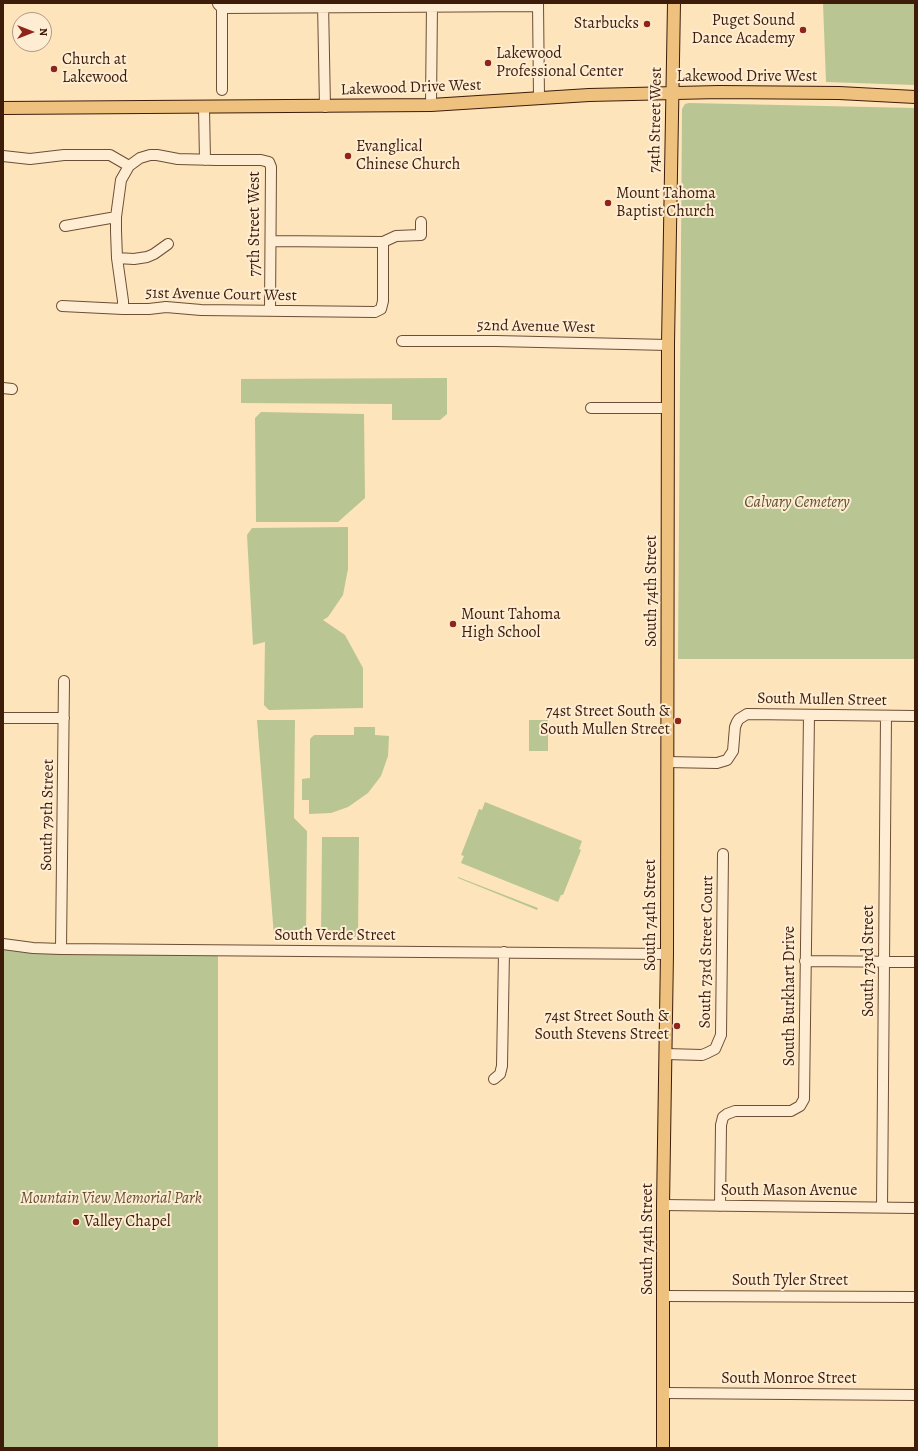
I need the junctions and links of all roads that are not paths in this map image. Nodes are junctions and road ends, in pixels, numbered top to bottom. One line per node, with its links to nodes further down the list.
1 (674, 3): 7 (main road, 74th Street West)
2 (538, 4): 5 (street); 9 (street)
3 (220, 5): 4 (street); 6 (street)
4 (323, 5): 5 (street); 11 (street)
5 (432, 5): 10 (street)
6 (222, 90)
7 (672, 93): 8 (main road, Lakewood Drive West); 9 (main road, Lakewood Drive West); 28 (main road, 74th Street West)
8 (915, 97)
9 (539, 98): 10 (main road, Lakewood Drive West)
10 (431, 106): 11 (main road, Lakewood Drive West)
11 (325, 107): 13 (main road, Lakewood Drive West)
12 (3, 108): 13 (main road, Lakewood Drive West)
13 (204, 108): 15 (street)
14 (3, 156): 16 (street)
15 (205, 160): 16 (street); 20 (street, 77th Street West)
16 (129, 166): 17 (street)
17 (116, 218): 19 (street); 23 (street)
18 (421, 222): 21 (street)
19 (65, 226)
20 (270, 241): 21 (street); 26 (street, 77th Street West)
21 (383, 242): 26 (street, 51st Avenue Court West)
22 (168, 244): 23 (street)
23 (117, 258): 25 (street)
24 (62, 306): 25 (street, 51st Avenue Court West)
25 (122, 309): 26 (street, 51st Avenue Court West)
26 (270, 311)
27 (402, 341): 28 (street, 52nd Avenue West)
28 (668, 345): 29 (main road, 74th Street West)
29 (668, 382): 31 (main road, South 74th Street)
30 (591, 408): 31 (street)
31 (668, 408): 38 (main road, South 74th Street)
32 (64, 681): 37 (street, South 79th Street)
33 (809, 715): 34 (street, South Mullen Street); 38 (street, South Mullen Street); 44 (street, South Burkhart Drive)
34 (886, 716): 35 (street, South Mullen Street); 45 (street, South 73rd Street)
35 (915, 716)
36 (3, 718): 37 (street)
37 (64, 718): 41 (street, South 79th Street)
38 (667, 762): 43 (main road, South 74th Street)
39 (723, 854): 47 (street, South 73rd Street Court)
40 (3, 944): 41 (street, South Verde Street)
41 (61, 949): 42 (street, South Verde Street)
42 (504, 952): 43 (street, South Verde Street); 48 (street)
43 (666, 954): 47 (main road, South 74th Street)
44 (805, 961): 45 (street); 50 (street, South Burkhart Drive)
45 (884, 961): 46 (street); 51 (street, South 73rd Street)
46 (915, 962)
47 (666, 1054): 49 (main road, South 74th Street)
48 (494, 1079)
49 (663, 1205): 50 (street, South Mason Avenue); 53 (main road, South 74th Street)
50 (720, 1206): 51 (street, South Mason Avenue)
51 (882, 1207): 52 (street, South Mason Avenue)
52 (915, 1208)
53 (664, 1296): 54 (street, South Tyler Street); 55 (main road, South 74th Street)
54 (915, 1297)
55 (664, 1393): 56 (street, South Monroe Street); 57 (main road, South 74th Street)
56 (915, 1395)
57 (663, 1448)

